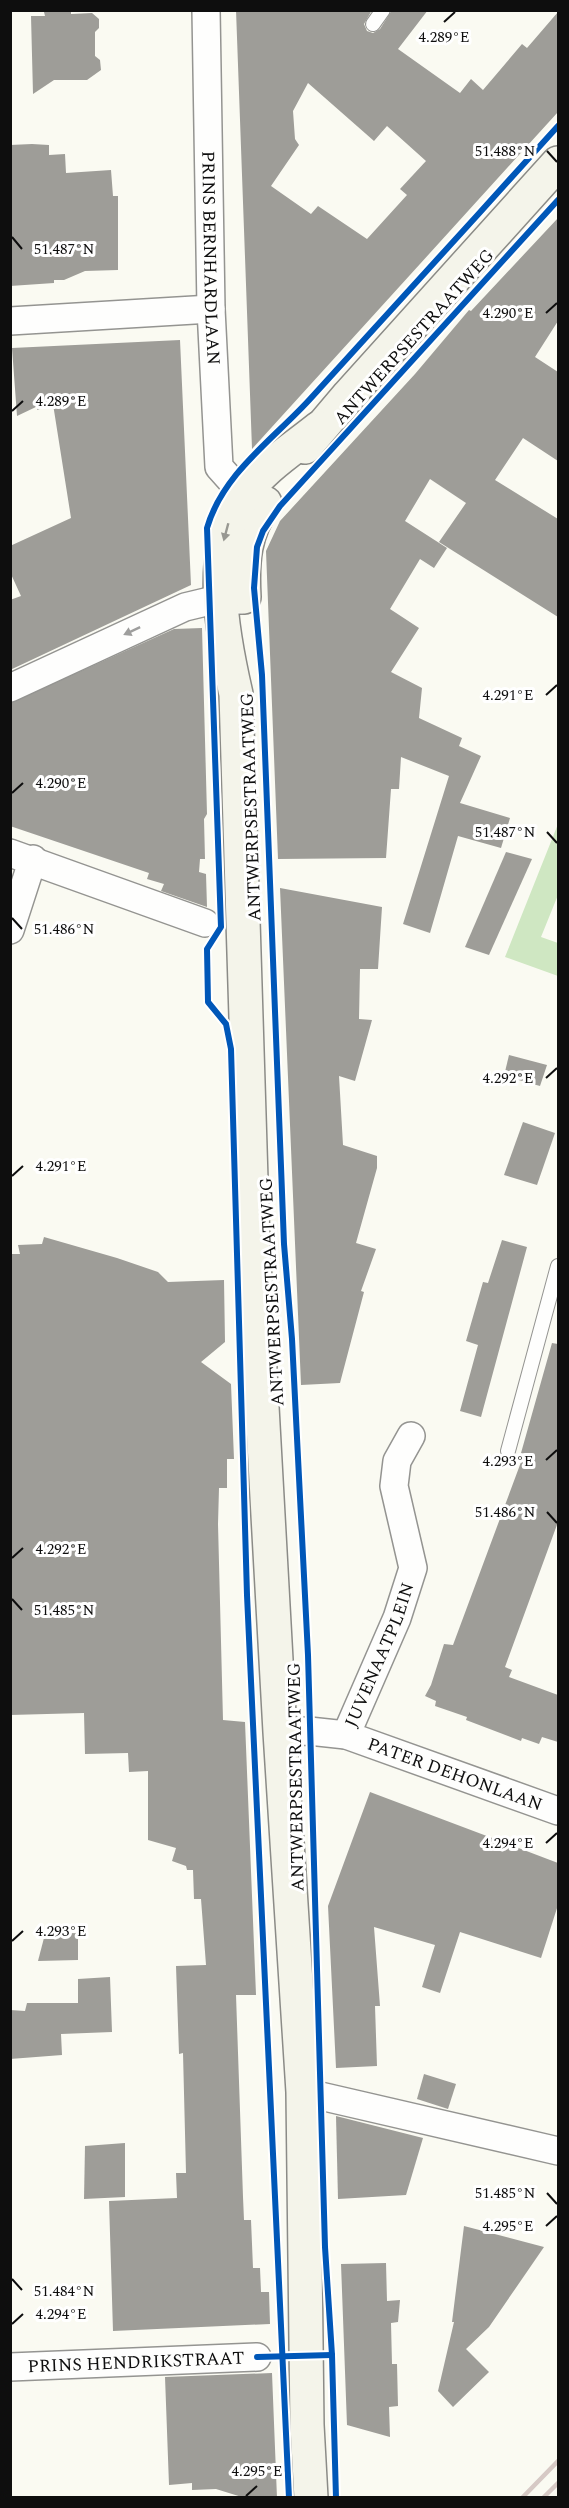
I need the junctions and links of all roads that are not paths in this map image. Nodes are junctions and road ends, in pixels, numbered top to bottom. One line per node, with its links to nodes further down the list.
1 (206, 10): 5 (street, PRINS BERNHARDLAAN)
2 (383, 10): 3 (lane)
3 (373, 24)
4 (558, 164): 7 (street, ANTWERPSESTRAATWEG)
5 (211, 309): 6 (street); 8 (street, PRINS BERNHARDLAAN)
6 (10, 321)
7 (319, 428): 8 (street, ANTWERPSESTRAATWEG); 9 (street, ANTWERPSESTRAATWEG)
8 (243, 495): 9 (street, ANTWERPSESTRAATWEG, one-way to 9)
9 (233, 600): 10 (street, one-way to 10); 18 (street, ANTWERPSESTRAATWEG)
10 (10, 688)
11 (22, 856): 12 (street); 13 (street)
12 (204, 923)
13 (10, 930)
14 (558, 1266): 15 (lane)
15 (555, 1287): 17 (lane)
16 (411, 1436): 19 (street, JUVENAATPLEIN)
17 (508, 1451)
18 (280, 1732): 19 (street, PATER DEHONLAAN); 21 (street, ANTWERPSESTRAATWEG)
19 (346, 1735): 20 (street, PATER DEHONLAAN)
20 (558, 1811)
21 (303, 2092): 22 (street); 25 (street, ANTWERPSESTRAATWEG)
22 (558, 2151)
23 (257, 2357): 24 (street, PRINS HENDRIKSTRAAT)
24 (10, 2367)
25 (311, 2498)

